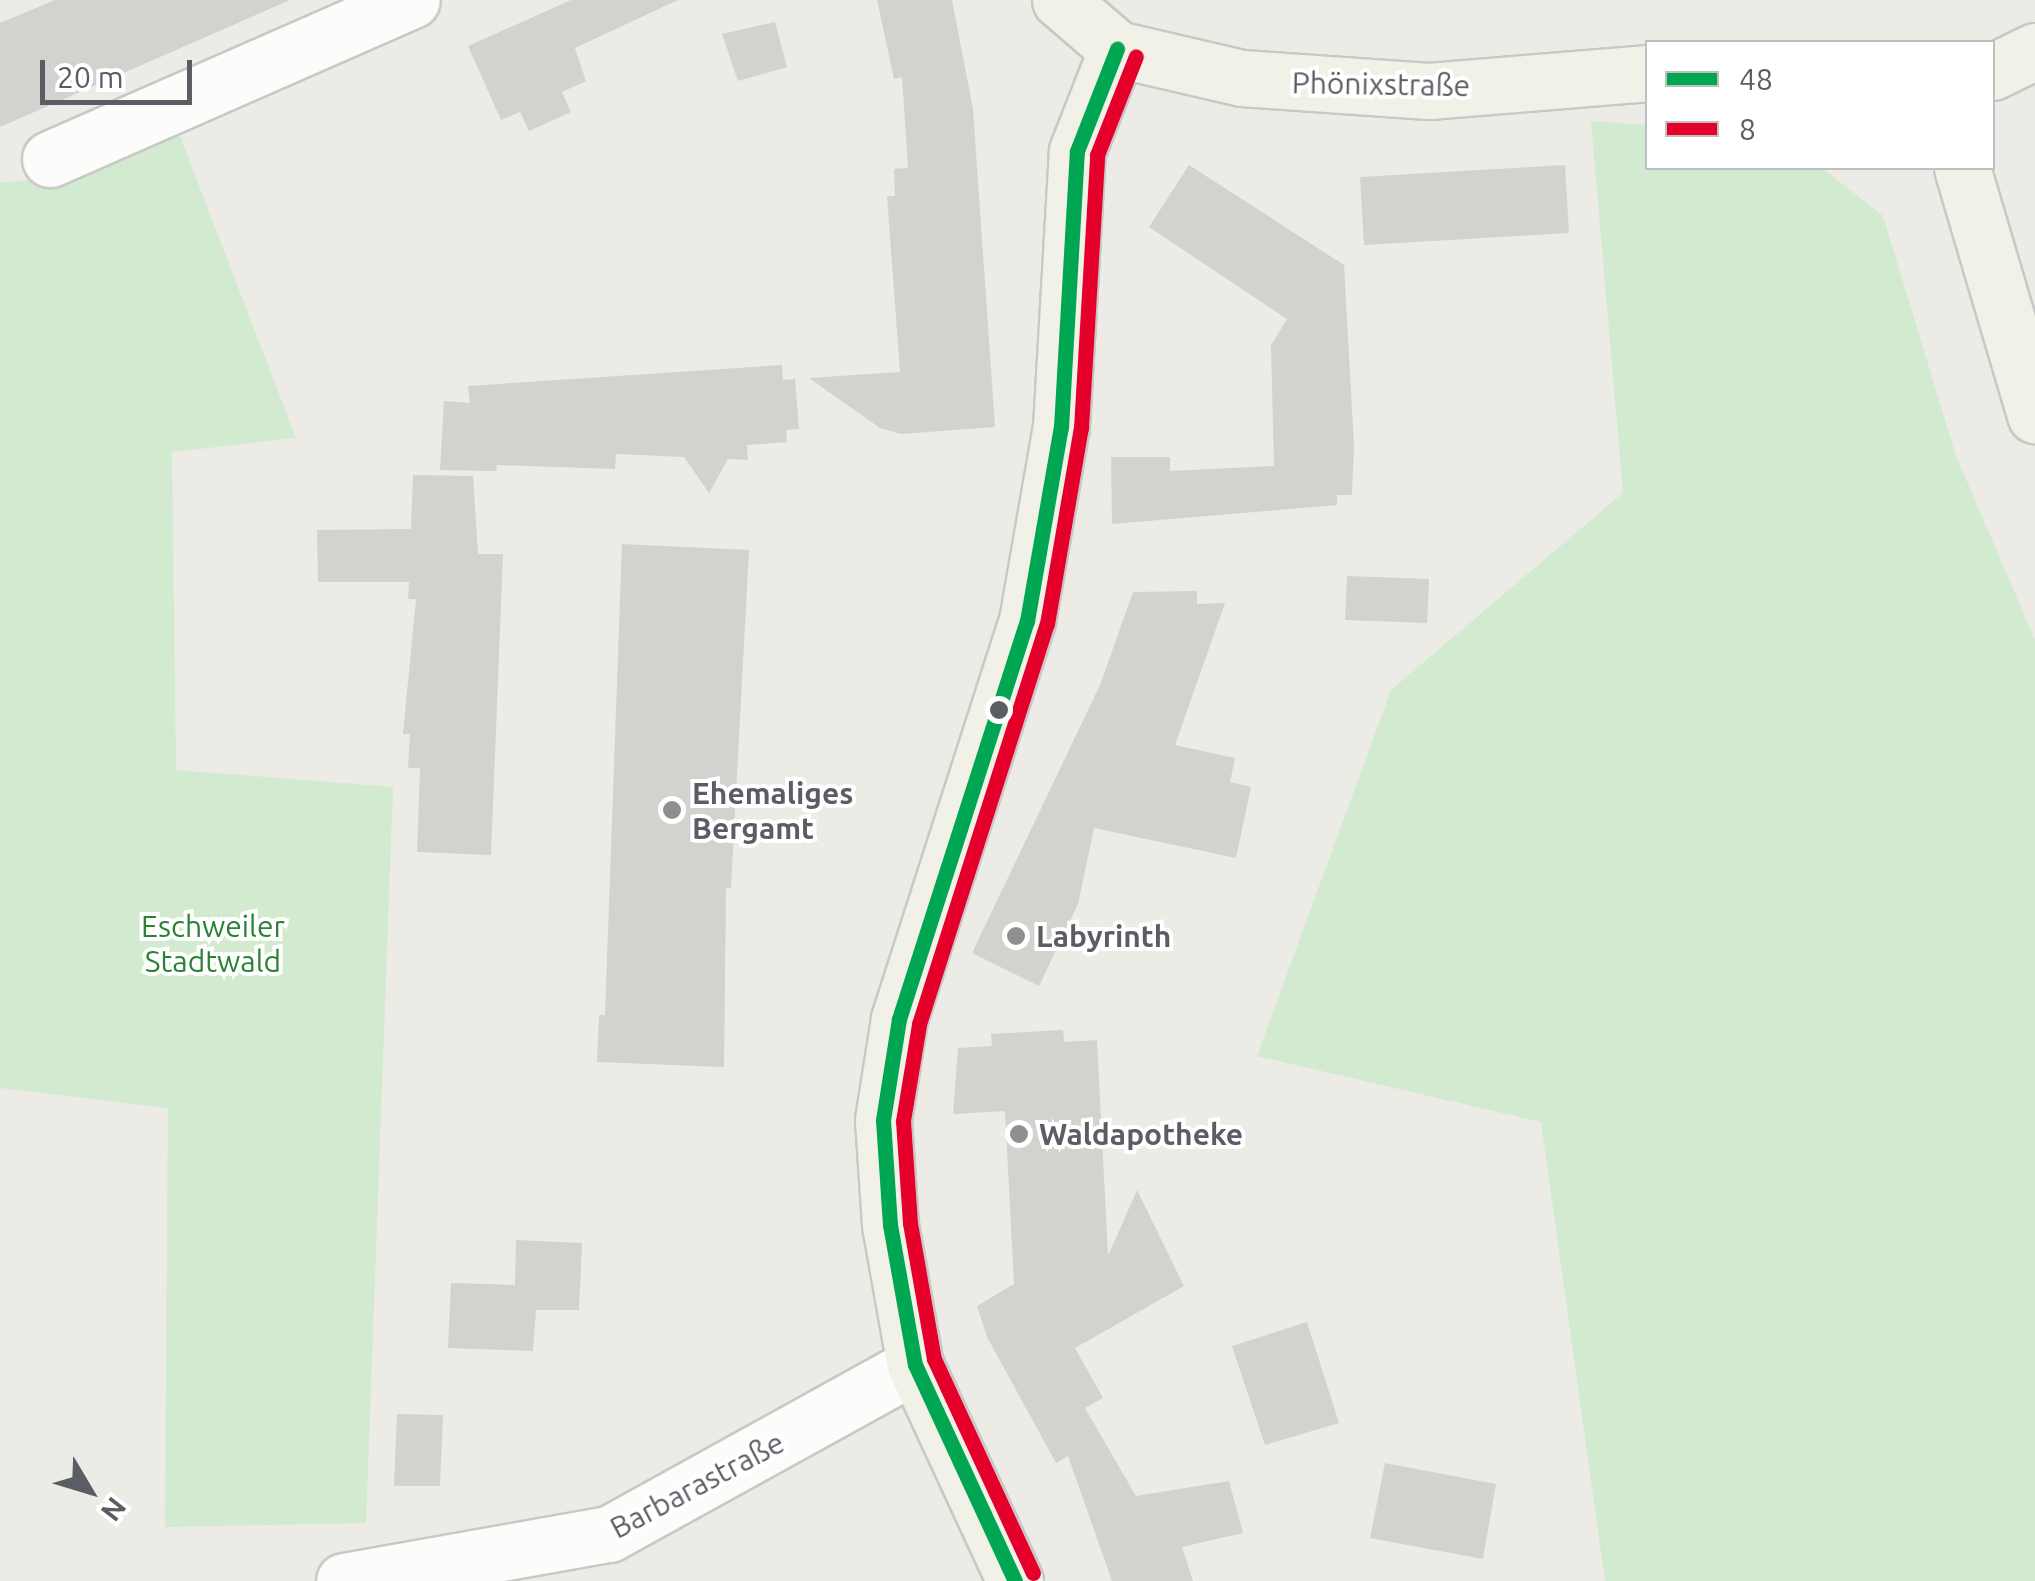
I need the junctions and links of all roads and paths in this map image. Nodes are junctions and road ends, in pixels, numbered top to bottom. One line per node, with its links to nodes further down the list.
1 (412, 0): 7 (street)
2 (1060, 0): 3 (main road)
3 (1117, 49): 6 (main road, Phönixstraße); 10 (main road)
4 (2035, 51): 5 (main road)
5 (1995, 71)
6 (1645, 72)
7 (50, 159)
8 (1963, 170): 9 (main road)
9 (2035, 415)
10 (915, 1364): 11 (street, Barbarastraße); 12 (main road)
11 (344, 1581)
12 (1016, 1581)

